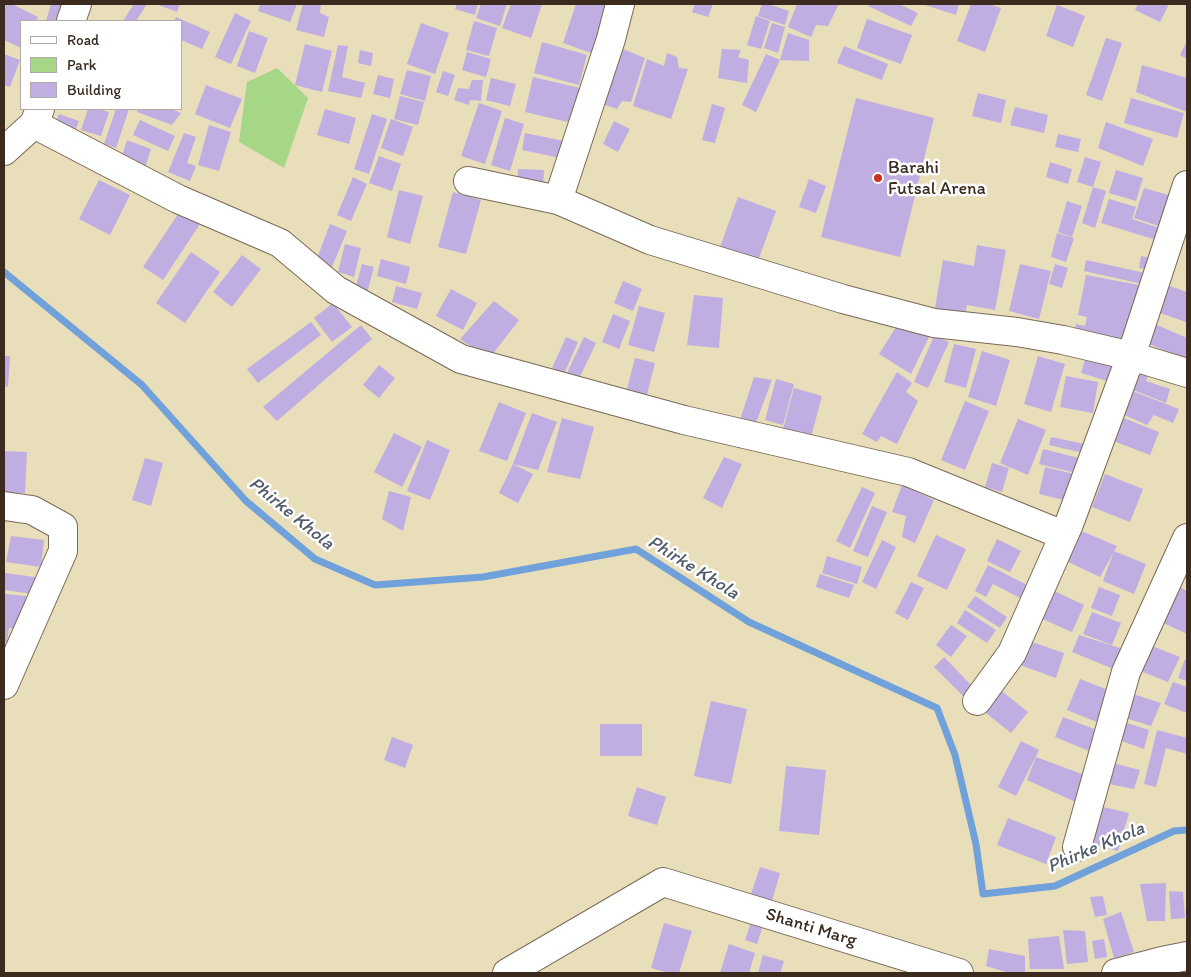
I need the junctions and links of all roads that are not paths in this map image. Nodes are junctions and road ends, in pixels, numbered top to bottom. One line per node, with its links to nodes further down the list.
1 (77, 4): 3 (street)
2 (620, 4): 8 (street)
3 (71, 20)
4 (37, 116): 5 (street); 12 (street)
5 (4, 151)
6 (468, 182): 8 (street)
7 (1187, 185): 9 (street)
8 (558, 200): 9 (street)
9 (1131, 356): 10 (street); 12 (street)
10 (1187, 373)
11 (4, 506): 15 (street)
12 (1063, 535): 16 (street)
13 (1187, 538): 14 (street)
14 (1182, 569): 17 (street)
15 (4, 685)
16 (977, 701)
17 (1077, 846)
18 (1187, 956): 21 (street)
19 (507, 973): 20 (street, Shanti Marg)
20 (959, 973)
21 (1116, 973)

